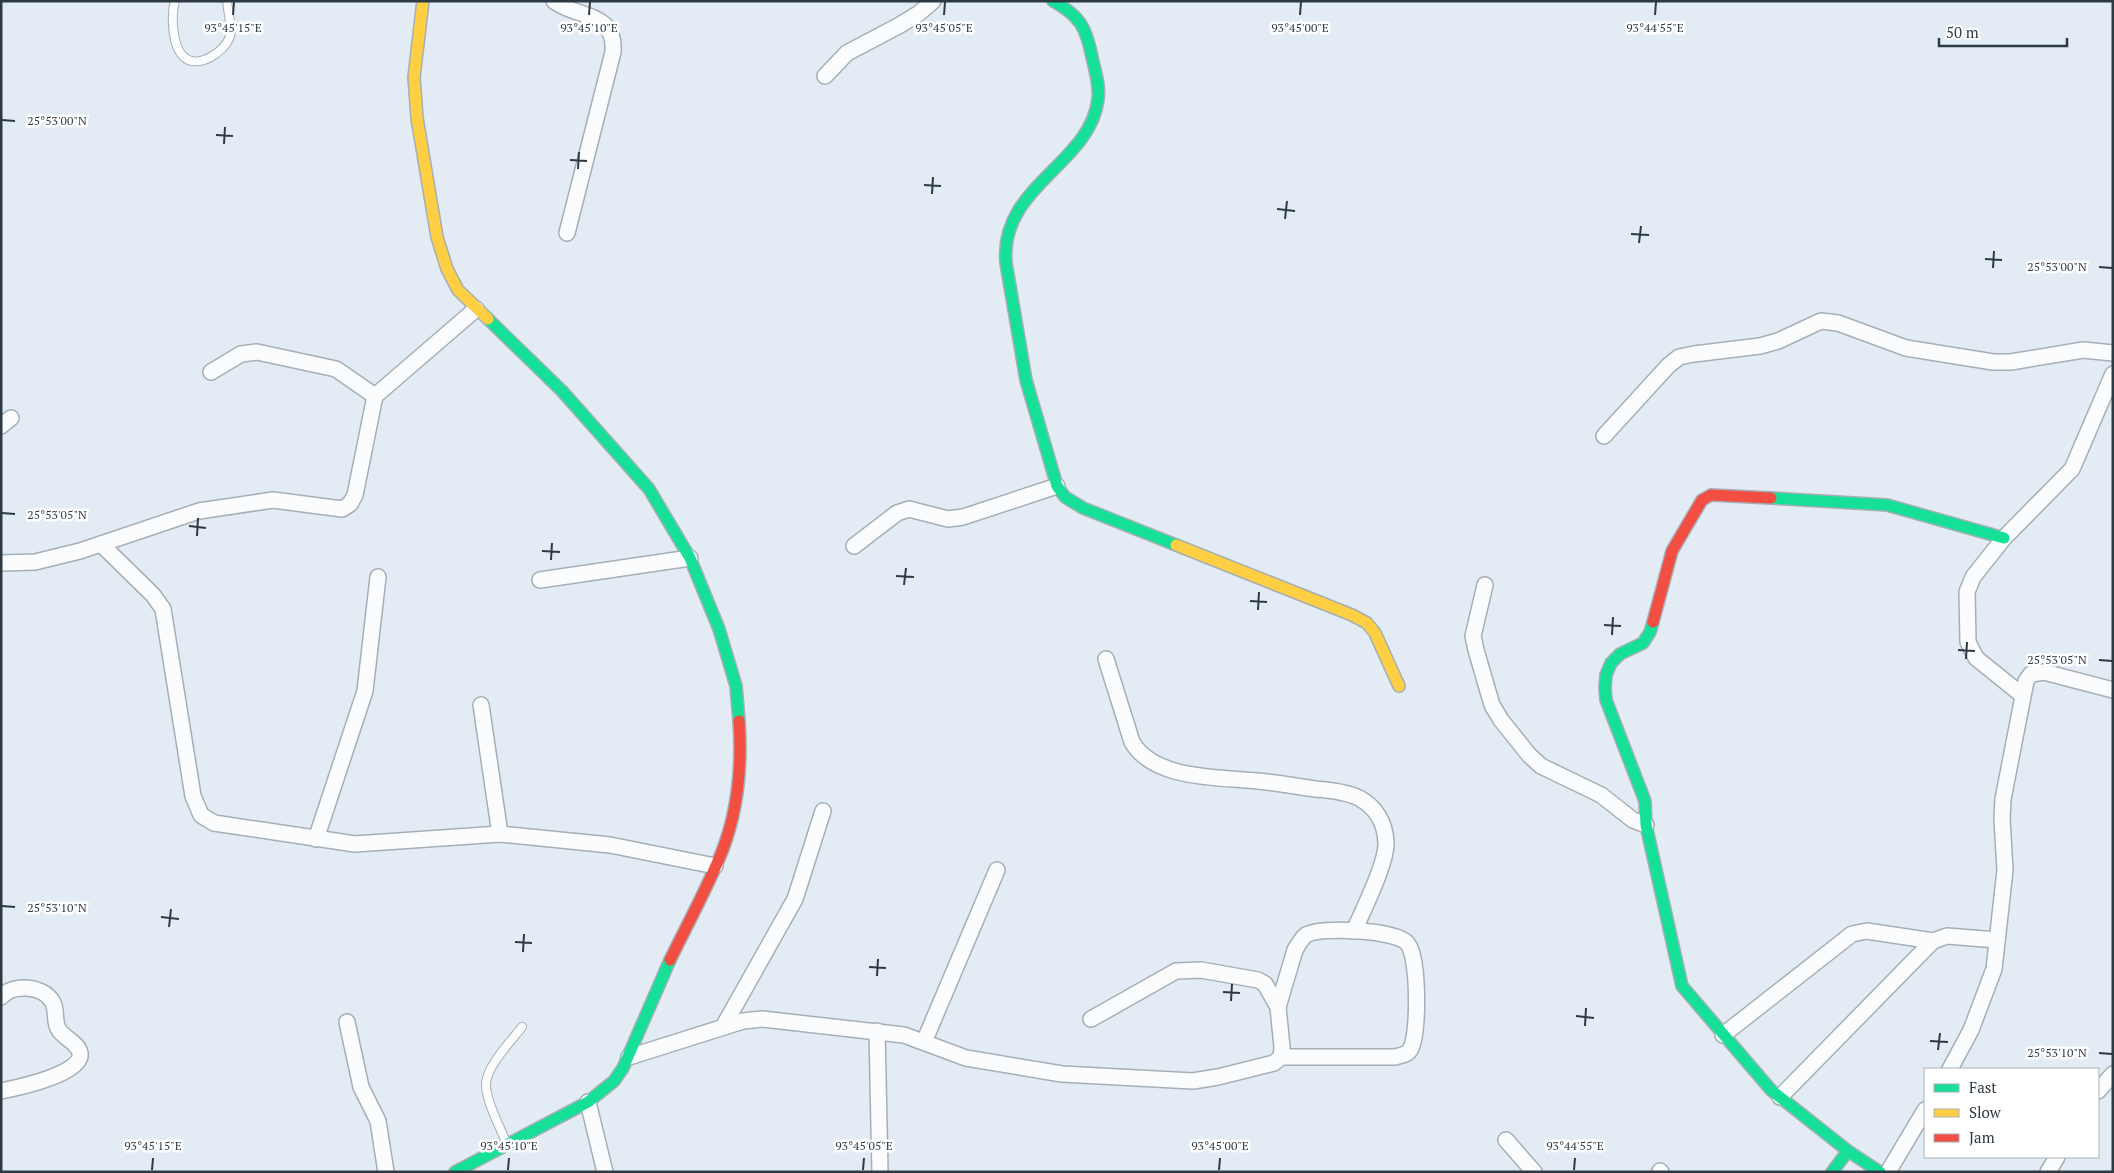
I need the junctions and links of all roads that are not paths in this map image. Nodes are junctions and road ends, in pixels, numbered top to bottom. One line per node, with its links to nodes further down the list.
1 (175, 1): 2 (lane)
2 (226, 1)
3 (423, 1): 9 (street)
4 (554, 1): 8 (street)
5 (933, 1): 7 (street)
6 (1053, 1): 15 (street)
7 (826, 76)
8 (567, 233)
9 (476, 309): 13 (street); 19 (street)
10 (2113, 353): 14 (street)
11 (211, 372): 13 (street)
12 (2113, 374): 16 (street)
13 (374, 396): 17 (street)
14 (1604, 436)
15 (1057, 486): 18 (street); 25 (street)
16 (2004, 538): 27 (street); 30 (street)
17 (100, 544): 20 (street); 32 (street)
18 (854, 546)
19 (690, 558): 22 (street); 33 (street)
20 (1, 563)
21 (378, 577): 32 (street)
22 (540, 580)
23 (1485, 585): 30 (street)
24 (1106, 659): 35 (street)
25 (1399, 686)
26 (2113, 690): 27 (street)
27 (2022, 695): 36 (street)
28 (481, 705): 31 (street)
29 (823, 811): 43 (street)
30 (1646, 825): 45 (street)
31 (500, 834): 32 (street); 33 (street)
32 (316, 839)
33 (715, 866): 48 (street)
34 (996, 870): 46 (street)
35 (1354, 932): 39 (street); 47 (street)
36 (1997, 940): 37 (street); 49 (street)
37 (1932, 941): 45 (street); 53 (street)
38 (1, 997): 52 (street)
39 (1278, 1007): 40 (street); 47 (street)
40 (1091, 1019)
41 (347, 1022): 60 (street)
42 (522, 1027): 57 (lane)
43 (723, 1027): 44 (street); 48 (street)
44 (877, 1031): 46 (street); 63 (street)
45 (1723, 1035): 53 (street)
46 (924, 1042): 47 (street)
47 (1281, 1056)
48 (629, 1057): 54 (street)
49 (1951, 1068)
50 (2113, 1074): 51 (street)
51 (2099, 1090)
52 (1, 1091)
53 (1780, 1097): 58 (street)
54 (588, 1102): 57 (street); 62 (street)
55 (1924, 1112): 67 (street)
56 (1506, 1140): 64 (street)
57 (508, 1145): 61 (street)
58 (1848, 1151): 65 (street); 66 (street)
59 (2056, 1158): 68 (street)
60 (386, 1172)
61 (455, 1172)
62 (605, 1172)
63 (880, 1172)
64 (1534, 1172)
65 (1832, 1172)
66 (1880, 1172)
67 (1888, 1172)
68 (2048, 1172)

